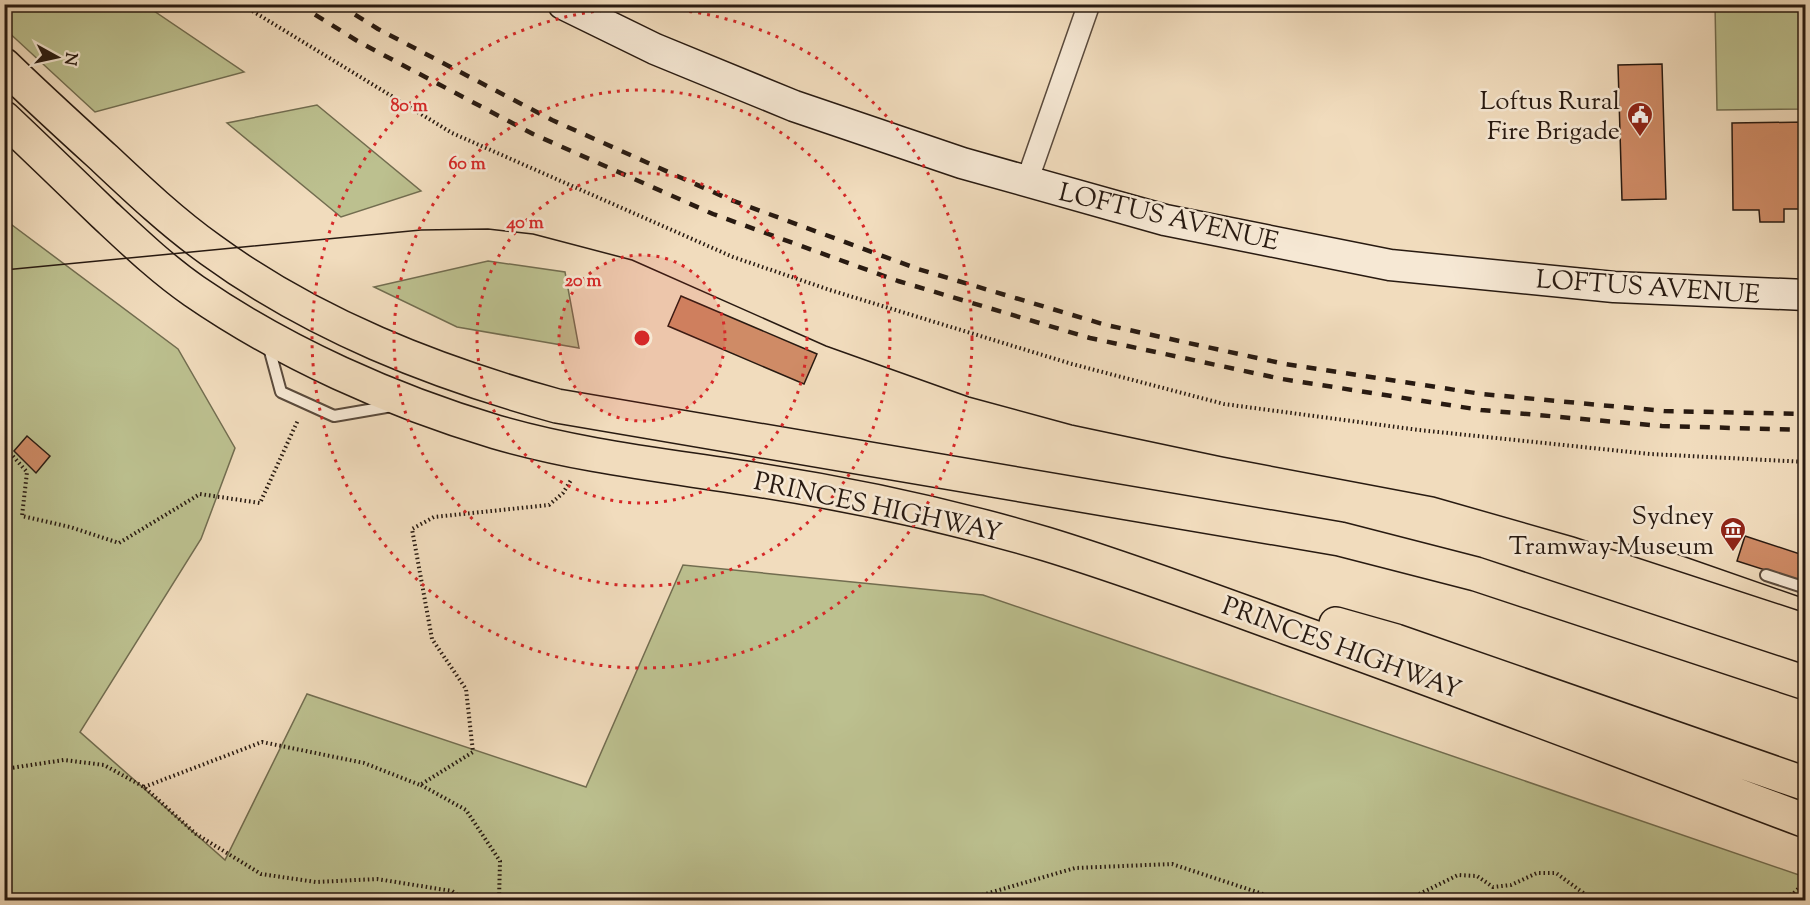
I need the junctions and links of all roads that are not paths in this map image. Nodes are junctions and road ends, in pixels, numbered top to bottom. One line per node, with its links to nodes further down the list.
1 (562, 4): 5 (street, LOFTUS AVENUE)
2 (1089, 4): 5 (street)
3 (4, 65): 12 (highway, PRINCES HIGHWAY)
4 (4, 118): 7 (highway, PRINCES HIGHWAY)
5 (1027, 181): 6 (street, LOFTUS AVENUE)
6 (1806, 295)
7 (265, 334): 8 (highway, PRINCES HIGHWAY); 8 (lane)
8 (410, 403): 9 (highway, PRINCES HIGHWAY)
9 (1141, 575): 15 (highway); 16 (highway, PRINCES HIGHWAY)
10 (1766, 575): 11 (lane)
11 (1806, 588)
12 (1624, 622): 13 (highway, PRINCES HIGHWAY); 14 (highway)
13 (1806, 683)
14 (1806, 705)
15 (1806, 784)
16 (1806, 821)

